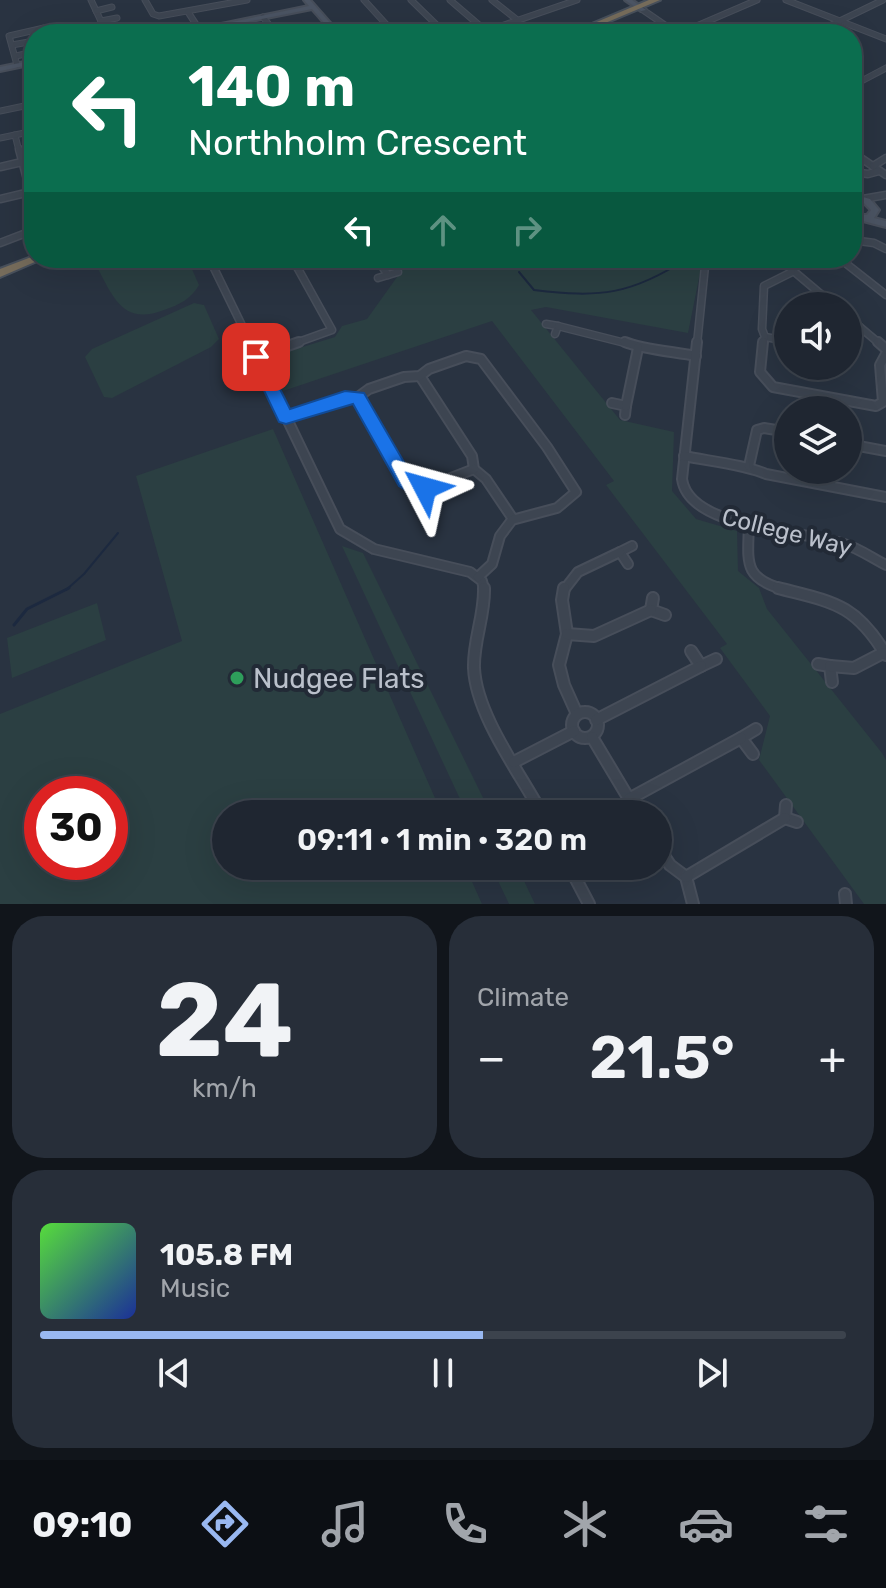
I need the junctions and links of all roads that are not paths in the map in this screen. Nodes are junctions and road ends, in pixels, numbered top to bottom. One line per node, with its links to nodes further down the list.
1 (90, 0): 19 (street)
2 (148, 0): 20 (street)
3 (247, 0): 20 (street)
4 (307, 0): 17 (street)
5 (364, 0): 31 (street)
6 (411, 0): 32 (street)
7 (450, 0): 33 (street)
8 (492, 0): 23 (street)
9 (574, 0): 23 (street)
10 (628, 0): 18 (street)
11 (656, 0): 18 (highway)
12 (667, 0): 18 (highway)
13 (757, 0): 38 (street)
14 (786, 0): 25 (street)
15 (883, 0): 25 (street)
16 (112, 7): 19 (street)
17 (313, 7): 21 (street); 30 (street)
18 (641, 9): 35 (highway); 36 (highway); 37 (street)
19 (96, 11): 24 (street)
20 (188, 12): 27 (street)
21 (263, 17): 28 (street); 29 (street)
22 (117, 18): 24 (street)
23 (516, 19): 34 (street)
24 (101, 21): 26 (street)
25 (840, 21): 39 (street); 40 (street)
26 (102, 24)
27 (196, 24)
28 (229, 24)
29 (268, 24)
30 (328, 24)
31 (386, 24)
32 (436, 24)
33 (478, 24)
34 (504, 24)
35 (600, 24)
36 (607, 24)
37 (663, 24)
38 (701, 24)
39 (834, 24)
40 (848, 24)
41 (862, 30): 43 (street)
42 (24, 32): 45 (street)
43 (886, 39)
44 (24, 43): 45 (street)
45 (12, 45): 47 (street)
46 (24, 54): 47 (street)
47 (16, 56): 49 (street)
48 (24, 64): 49 (street)
49 (17, 65): 51 (street)
50 (886, 68): 52 (street)
51 (0, 69)
52 (862, 81)
53 (24, 106): 54 (street)
54 (0, 111)
55 (24, 133): 56 (street)
56 (15, 135): 57 (street); 60 (street)
57 (0, 138)
58 (886, 158): 63 (street)
59 (862, 159): 63 (street)
60 (22, 162): 61 (street); 62 (street)
61 (0, 167)
62 (24, 170)
63 (882, 172): 64 (street)
64 (862, 173)
65 (24, 193): 67 (street)
66 (886, 197): 68 (street); 69 (street)
67 (0, 199)
68 (863, 199): 69 (street)
69 (875, 208): 70 (street); 72 (street)
70 (886, 216)
71 (862, 219): 72 (street)
72 (866, 219): 73 (street)
73 (886, 224)
74 (24, 234): 76 (street)
75 (862, 241): 77 (street)
76 (0, 243)
77 (886, 249)
78 (24, 260): 80 (highway)
79 (24, 262): 89 (highway)
80 (0, 267)
81 (214, 268): 101 (street)
82 (298, 268): 101 (street)
83 (383, 268): 90 (street)
84 (705, 268): 100 (street, College Way)
85 (788, 268): 88 (street)
86 (852, 268): 93 (street)
87 (398, 272): 90 (street)
88 (792, 272): 92 (street); 96 (street)
89 (0, 273)
90 (388, 275): 91 (street)
91 (378, 278)
92 (817, 292)
93 (886, 295)
94 (546, 324): 98 (street)
95 (862, 330): 99 (street)
96 (765, 337): 97 (street); 99 (street)
97 (774, 339)
98 (638, 348): 100 (street); 104 (street)
99 (886, 351)
100 (696, 356): 109 (street, College Way)
101 (256, 357): 105 (street)
102 (420, 376): 103 (street); 111 (street); 113 (street)
103 (358, 397): 105 (street); 111 (street)
104 (612, 403)
105 (286, 418): 119 (street)
106 (774, 430): 110 (street)
107 (862, 447): 108 (street)
108 (886, 451)
109 (684, 456): 110 (street); 114 (street, College Way)
110 (749, 466): 112 (street)
111 (474, 469): 113 (street)
112 (886, 497)
113 (513, 519): 119 (street)
114 (749, 523): 118 (street, College Way); 125 (street)
115 (632, 546): 116 (street)
116 (620, 552): 117 (street); 123 (street)
117 (628, 564)
118 (886, 565)
119 (478, 577): 136 (street)
120 (653, 598): 121 (street)
121 (651, 610): 122 (street); 123 (street)
122 (665, 615)
123 (567, 634): 129 (street)
124 (691, 651): 127 (street)
125 (884, 654): 128 (street)
126 (716, 659): 127 (street)
127 (701, 666): 130 (street)
128 (832, 682)
129 (577, 714): 130 (street); 132 (street)
130 (596, 720): 133 (street)
131 (756, 729): 134 (street)
132 (574, 731): 133 (street); 136 (street)
133 (592, 737): 137 (street)
134 (741, 738): 135 (street); 137 (street)
135 (753, 754)
136 (514, 762): 138 (street)
137 (629, 799)
138 (534, 800)
139 (786, 805): 141 (street)
140 (672, 866): 141 (street)
141 (686, 877): 144 (street)
142 (576, 880): 143 (street)
143 (589, 904)
144 (693, 904)

